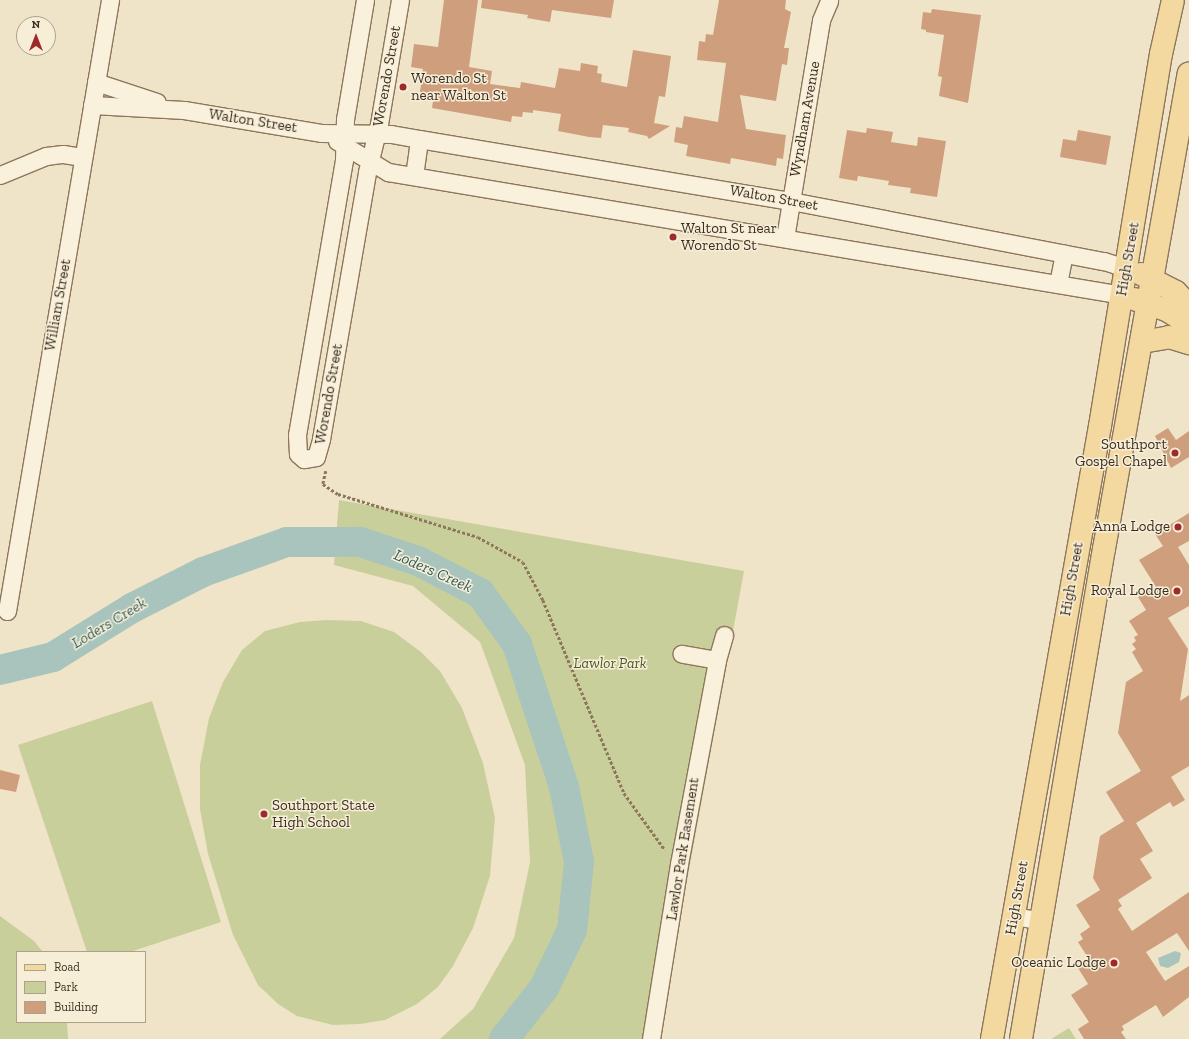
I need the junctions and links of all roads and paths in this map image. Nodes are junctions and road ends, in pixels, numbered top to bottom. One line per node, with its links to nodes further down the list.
1 (110, 0): 7 (street, William Street)
2 (365, 0): 12 (street, Worendo Street)
3 (400, 0): 10 (street, Worendo Street)
4 (1173, 0): 20 (main road, High Street)
5 (829, 1): 17 (street, Wyndham Avenue)
6 (1189, 74): 21 (main road, High Street)
7 (96, 82): 8 (street, William Street); 9 (street, Walton Street)
8 (92, 105): 9 (street, Walton Street); 13 (street, William Street)
9 (184, 110): 12 (street, Walton Street)
10 (376, 134): 11 (street, Walton Street); 12 (street, Walton Street); 14 (street, Worendo Street)
11 (419, 139): 16 (street); 17 (street, Walton Street)
12 (345, 140): 14 (street, Walton Street); 25 (street, Worendo Street)
13 (83, 157): 15 (street); 34 (street, William Street)
14 (370, 161): 16 (street, Walton Street); 27 (street, Worendo Street)
15 (0, 175)
16 (414, 176): 18 (street, Walton Street)
17 (791, 201): 18 (street, Wyndham Avenue); 19 (street, Walton Street)
18 (785, 238): 22 (street, Walton Street)
19 (1064, 254): 20 (street, Walton Street); 22 (street)
20 (1126, 268): 21 (main road); 23 (main road, High Street)
21 (1153, 279): 24 (main road, High Street); 26 (main road)
22 (1058, 284): 23 (street, Walton Street)
23 (1122, 296): 24 (main road); 32 (main road, High Street)
24 (1149, 303): 28 (main road); 29 (main road, High Street)
25 (319, 306): 27 (street); 27 (street, Worendo Street)
26 (1189, 306)
27 (343, 311)
28 (1189, 331)
29 (1142, 342): 30 (main road); 33 (main road, High Street)
30 (1189, 343)
31 (326, 469): 38 (path)
32 (1083, 518): 33 (street); 39 (main road, High Street)
33 (1109, 522): 40 (main road, High Street)
34 (7, 611)
35 (724, 635): 37 (street, Lawlor Park Easement)
36 (682, 654): 37 (street)
37 (717, 660): 38 (street, Lawlor Park Easement)
38 (678, 867): 41 (street, Lawlor Park Easement)
39 (1014, 916): 40 (street); 42 (main road, High Street)
40 (1041, 921): 43 (main road, High Street)
41 (651, 1039)
42 (992, 1039)
43 (1021, 1039)

